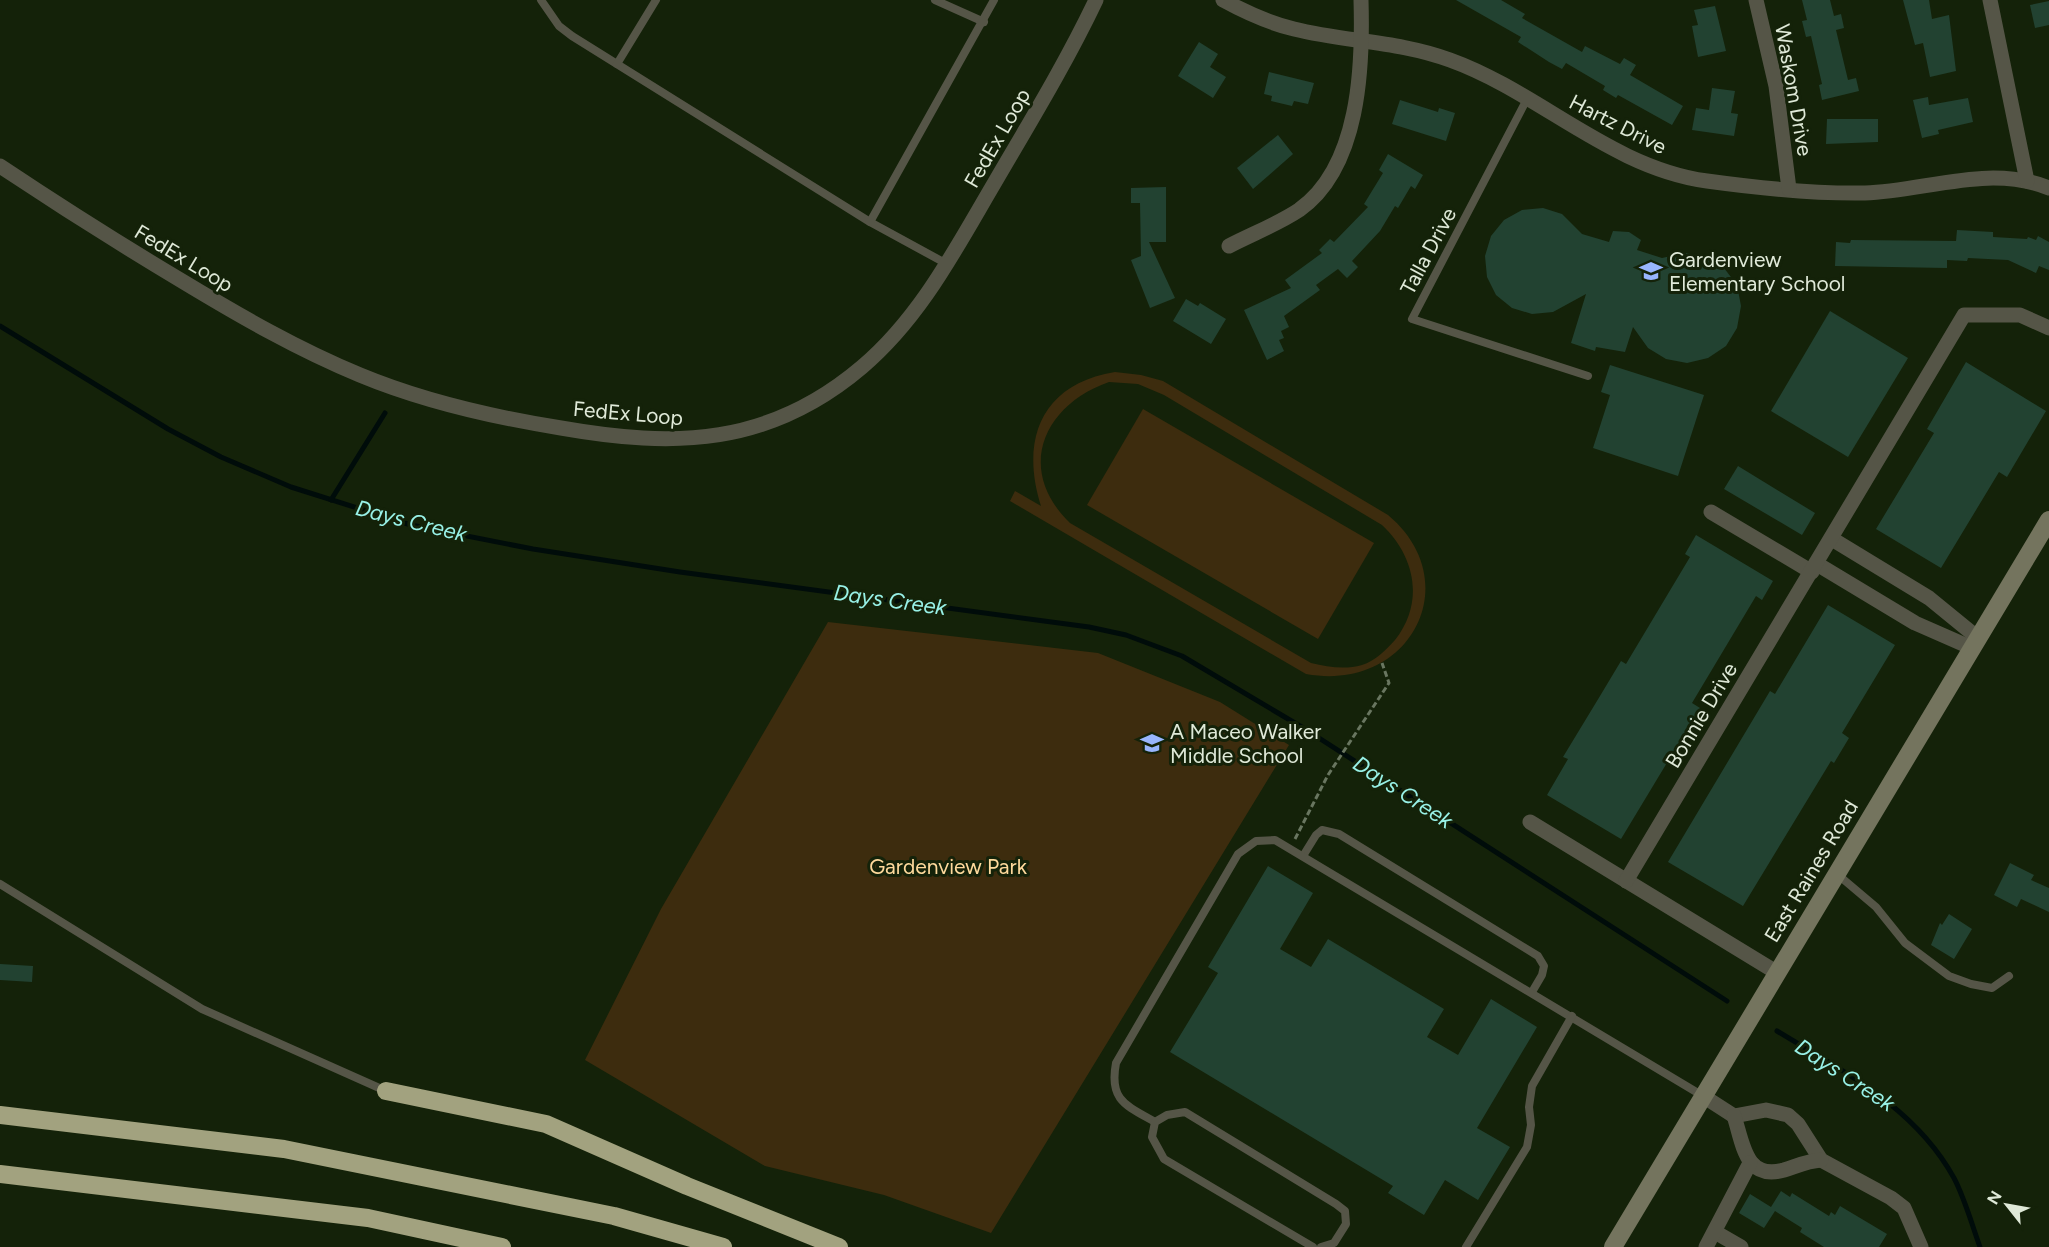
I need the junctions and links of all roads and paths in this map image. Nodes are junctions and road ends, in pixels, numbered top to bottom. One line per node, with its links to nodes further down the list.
1 (541, 0): 12 (lane)
2 (656, 0): 12 (lane)
3 (935, 0): 10 (lane)
4 (994, 0): 10 (lane)
5 (1096, 0): 20 (street, FedEx Loop)
6 (1223, 0): 11 (street, Hartz Drive)
7 (1361, 0): 11 (street)
8 (1756, 0): 17 (street, Waskom Drive)
9 (1989, 0): 15 (street)
10 (984, 22): 18 (lane)
11 (1362, 40): 13 (street, Hartz Drive); 19 (street)
12 (617, 64): 18 (lane)
13 (1527, 99): 17 (street, Hartz Drive); 22 (lane, Talla Drive)
14 (0, 166): 20 (street, FedEx Loop)
15 (2027, 181): 16 (street, Hartz Drive); 17 (street, Hartz Drive)
16 (2049, 188)
17 (1789, 189)
18 (870, 222): 20 (lane)
19 (1229, 246)
20 (947, 264)
21 (2049, 328): 25 (street, Bonnie Drive)
22 (1588, 376)
23 (1711, 512): 26 (street)
24 (2049, 520): 27 (main road, East Raines Road)
25 (1832, 539): 26 (street, Bonnie Drive); 27 (street)
26 (1815, 568): 27 (street); 33 (street, Bonnie Drive)
27 (1975, 643): 32 (main road, East Raines Road)
28 (1382, 663): 30 (path)
29 (1530, 822): 33 (street)
30 (1290, 848): 31 (lane); 43 (lane)
31 (1303, 856): 37 (lane); 37 (lane)
32 (1836, 873): 35 (main road, East Raines Road); 36 (lane)
33 (1626, 881): 35 (street)
34 (0, 884): 39 (lane)
35 (1776, 972): 40 (main road, East Raines Road)
36 (2008, 976)
37 (1532, 992): 38 (lane)
38 (1572, 1016): 40 (lane); 53 (lane)
39 (386, 1091): 50 (highway)
40 (1703, 1096): 42 (street); 54 (main road, East Raines Road)
41 (0, 1115): 49 (highway)
42 (1734, 1116): 44 (street); 45 (street)
43 (1155, 1122): 51 (lane); 52 (lane)
44 (1821, 1160): 45 (street); 57 (street)
45 (1750, 1163): 47 (street)
46 (0, 1174): 48 (highway)
47 (1715, 1232): 55 (street); 56 (street)
48 (502, 1247)
49 (723, 1247)
50 (839, 1247)
51 (1313, 1247)
52 (1321, 1247)
53 (1466, 1247)
54 (1613, 1247)
55 (1706, 1247)
56 (1741, 1247)
57 (1921, 1247)

